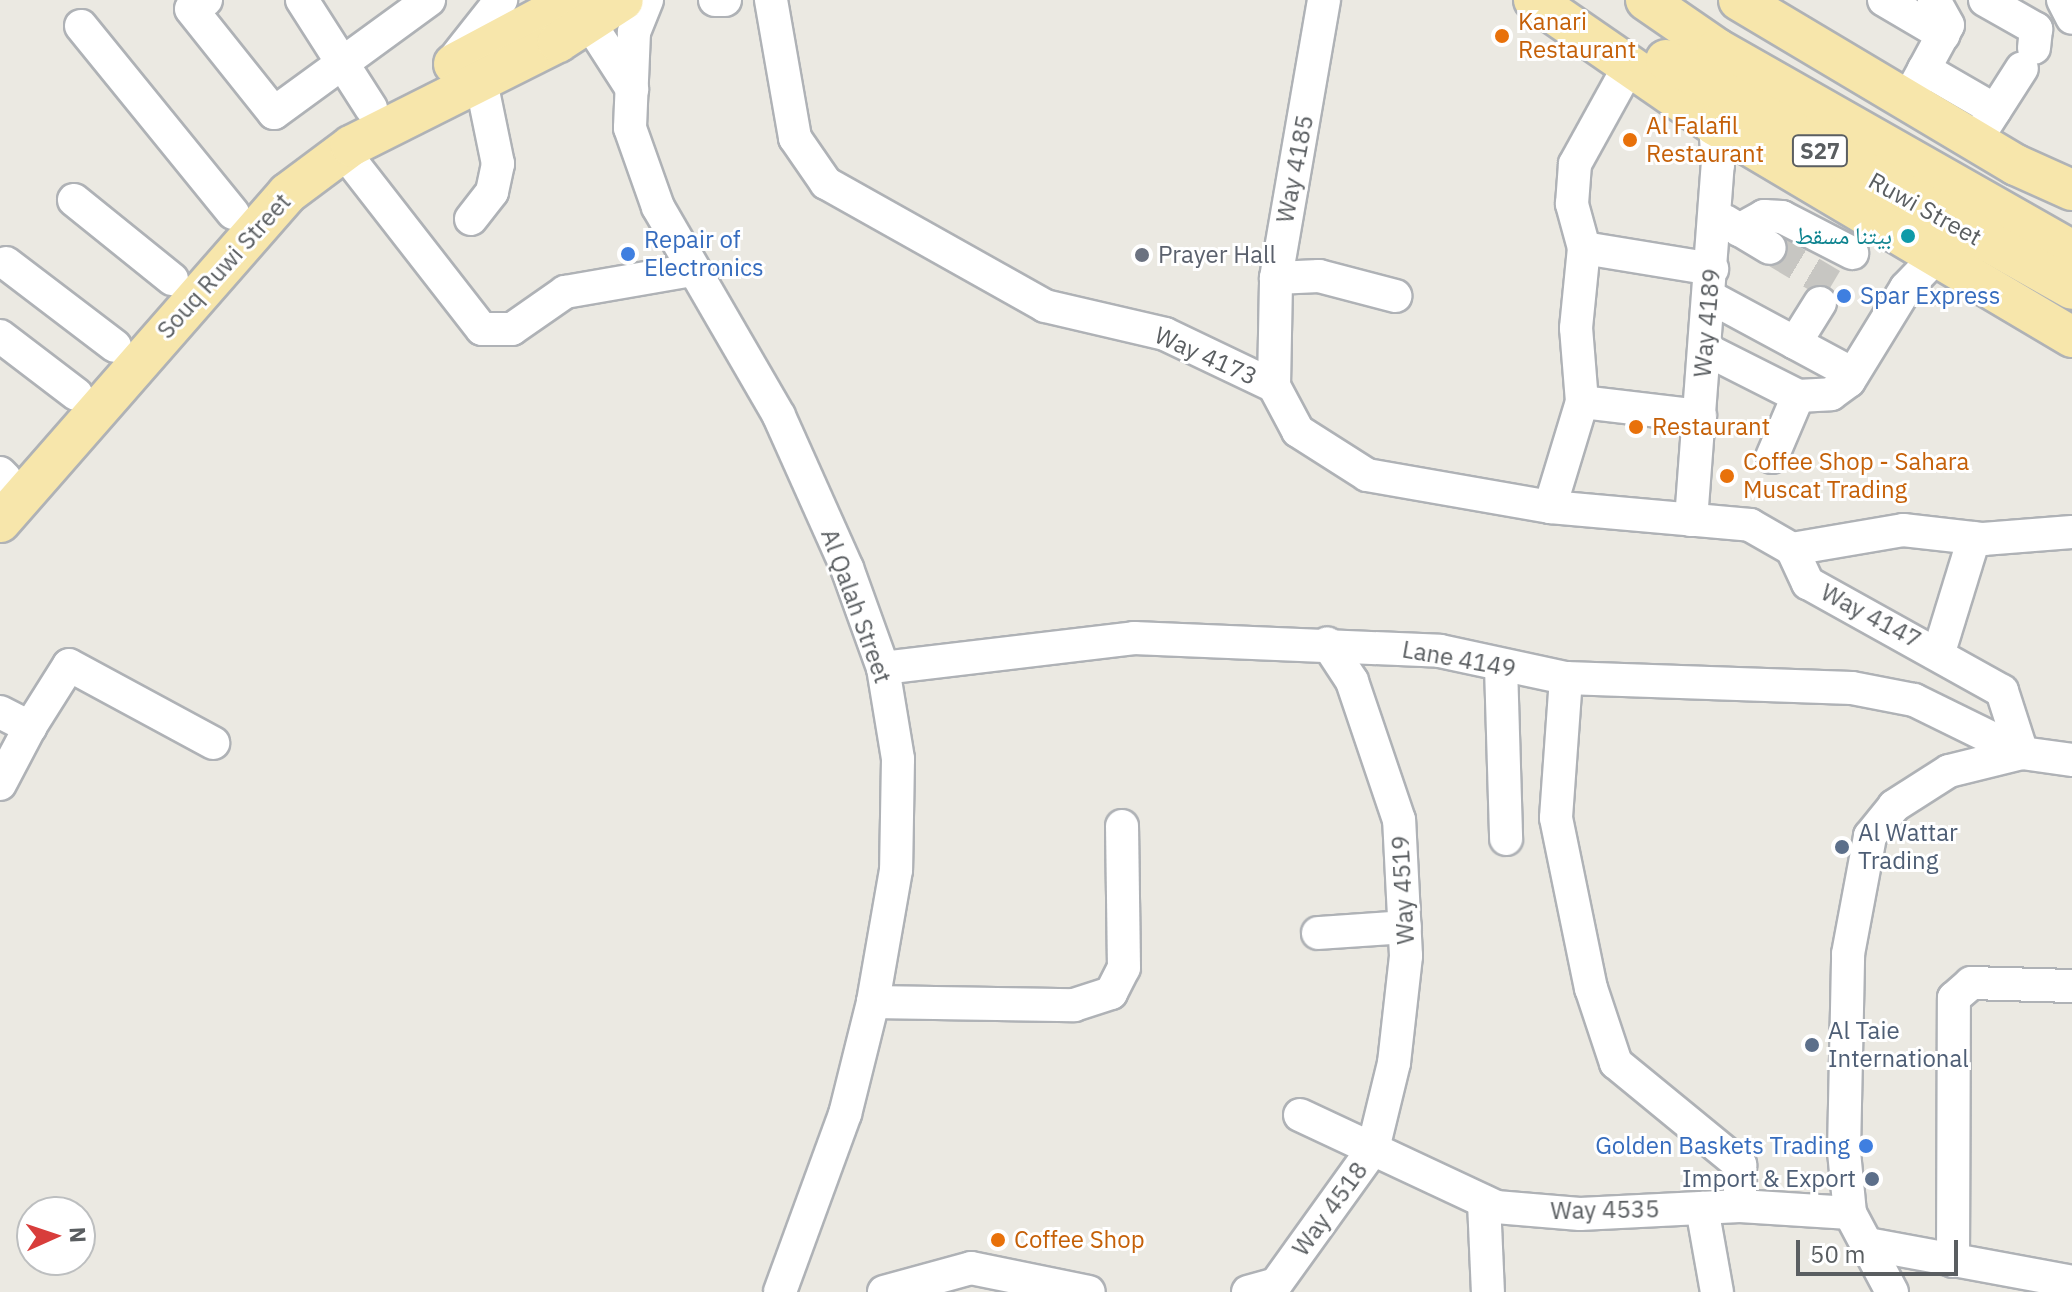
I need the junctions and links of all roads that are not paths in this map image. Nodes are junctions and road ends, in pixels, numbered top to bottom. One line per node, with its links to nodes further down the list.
1 (206, 0): 24 (street)
2 (302, 0): 24 (street)
3 (429, 0): 24 (street)
4 (501, 0): 26 (street)
5 (623, 0): 19 (main road, Souq Ruwi Street)
6 (647, 0): 28 (street, Al Qalah Street)
7 (715, 0): 8 (street)
8 (725, 0)
9 (771, 0): 61 (street, Way 4173)
10 (1324, 0): 48 (street, Way 4185)
11 (1534, 0): 25 (main road)
12 (1576, 0): 51 (main road, Ruwi Street / S27)
13 (1646, 0): 44 (main road, Ruwi Street / S27)
14 (1884, 0): 22 (street)
15 (1934, 0): 22 (street)
16 (1985, 0): 32 (street)
17 (2063, 0): 20 (street)
18 (1749, 4): 23 (street); 30 (main road)
19 (582, 11): 26 (main road, Souq Ruwi Street); 28 (street)
20 (2072, 18)
21 (81, 26): 38 (street)
22 (1944, 35): 27 (street)
23 (1829, 38)
24 (343, 63): 29 (street)
25 (1629, 66): 31 (main road); 42 (street)
26 (463, 75): 29 (main road, Souq Ruwi Street); 33 (main road, Souq Ruwi Street); 40 (street)
27 (1913, 77): 30 (street); 32 (street)
28 (632, 89): 47 (street, Al Qalah Street)
29 (371, 108): 38 (main road, Souq Ruwi Street)
30 (1940, 119): 32 (main road)
31 (1715, 125): 39 (main road); 41 (street, Way 4189)
32 (1985, 125): 34 (main road)
33 (344, 152): 47 (street); 70 (main road, Souq Ruwi Street)
34 (2016, 165): 35 (main road); 37 (main road)
35 (2072, 190)
36 (74, 200): 49 (street)
37 (2072, 201)
38 (233, 213): 49 (main road, Souq Ruwi Street)
39 (1875, 216): 41 (street); 45 (main road)
40 (471, 219)
41 (1727, 222): 43 (street); 50 (street, Way 4189)
42 (1584, 248): 50 (street); 64 (street)
43 (1770, 248)
44 (2072, 251)
45 (1951, 262): 54 (main road); 56 (main road); 60 (street)
46 (6, 263): 58 (street)
47 (692, 270): 77 (street, Al Qalah Street)
48 (1276, 278): 52 (street); 61 (street, Way 4185)
49 (172, 279): 58 (main road, Souq Ruwi Street)
50 (1711, 283): 57 (street); 59 (street, Way 4189)
51 (2072, 289)
52 (1395, 296)
53 (1820, 303): 57 (street)
54 (2072, 313)
55 (0, 336): 62 (street)
56 (2072, 337)
57 (1795, 343): 60 (street)
58 (115, 346): 62 (main road, Souq Ruwi Street)
59 (1705, 349): 63 (street); 65 (street, Way 4189)
60 (1853, 374): 63 (street)
61 (1274, 386): 68 (street, Way 4173)
62 (76, 394): 67 (main road, Souq Ruwi Street)
63 (1798, 396): 66 (street)
64 (1582, 402): 65 (street); 68 (street)
65 (1700, 416): 69 (street, Way 4189)
66 (1772, 457)
67 (2, 478)
68 (1550, 507): 69 (street, Way 4173)
69 (1691, 520): 73 (street)
70 (0, 522)
71 (2072, 532): 72 (street)
72 (1974, 538): 73 (street); 75 (street)
73 (1792, 549): 75 (street, Way 4147)
74 (1327, 643): 76 (street, Lane 4149); 77 (street, Lane 4149); 87 (street, Way 4519)
75 (1939, 652): 82 (street, Way 4147)
76 (1501, 666): 78 (street, Lane 4149); 86 (street)
77 (883, 668): 90 (street, Al Qalah Street)
78 (1566, 678): 82 (street, Lane 4149); 94 (street)
79 (0, 712): 80 (street)
80 (30, 727): 81 (street); 84 (street)
81 (213, 743)
82 (2022, 753): 83 (street); 96 (street)
83 (2072, 760)
84 (0, 784)
85 (1122, 826): 90 (street)
86 (1506, 839)
87 (1405, 927): 88 (street); 92 (street, Way 4519)
88 (1318, 933)
89 (2072, 986): 98 (street)
90 (873, 1002): 102 (street, Al Qalah Street)
91 (1300, 1115): 92 (street, Way 4535)
92 (1373, 1149): 93 (street, Way 4535); 101 (street, Way 4518)
93 (1484, 1202): 95 (street, Way 4535); 104 (street)
94 (1740, 1206): 95 (street, Way 4535); 96 (street, Way 4535)
95 (1702, 1208): 105 (street)
96 (1850, 1213): 97 (street)
97 (1873, 1245): 98 (street); 106 (street)
98 (1953, 1261): 99 (street)
99 (2072, 1282)
100 (903, 1288): 103 (street)
101 (1266, 1289)
102 (780, 1292)
103 (1089, 1292)
104 (1488, 1292)
105 (1717, 1292)
106 (1892, 1292)

